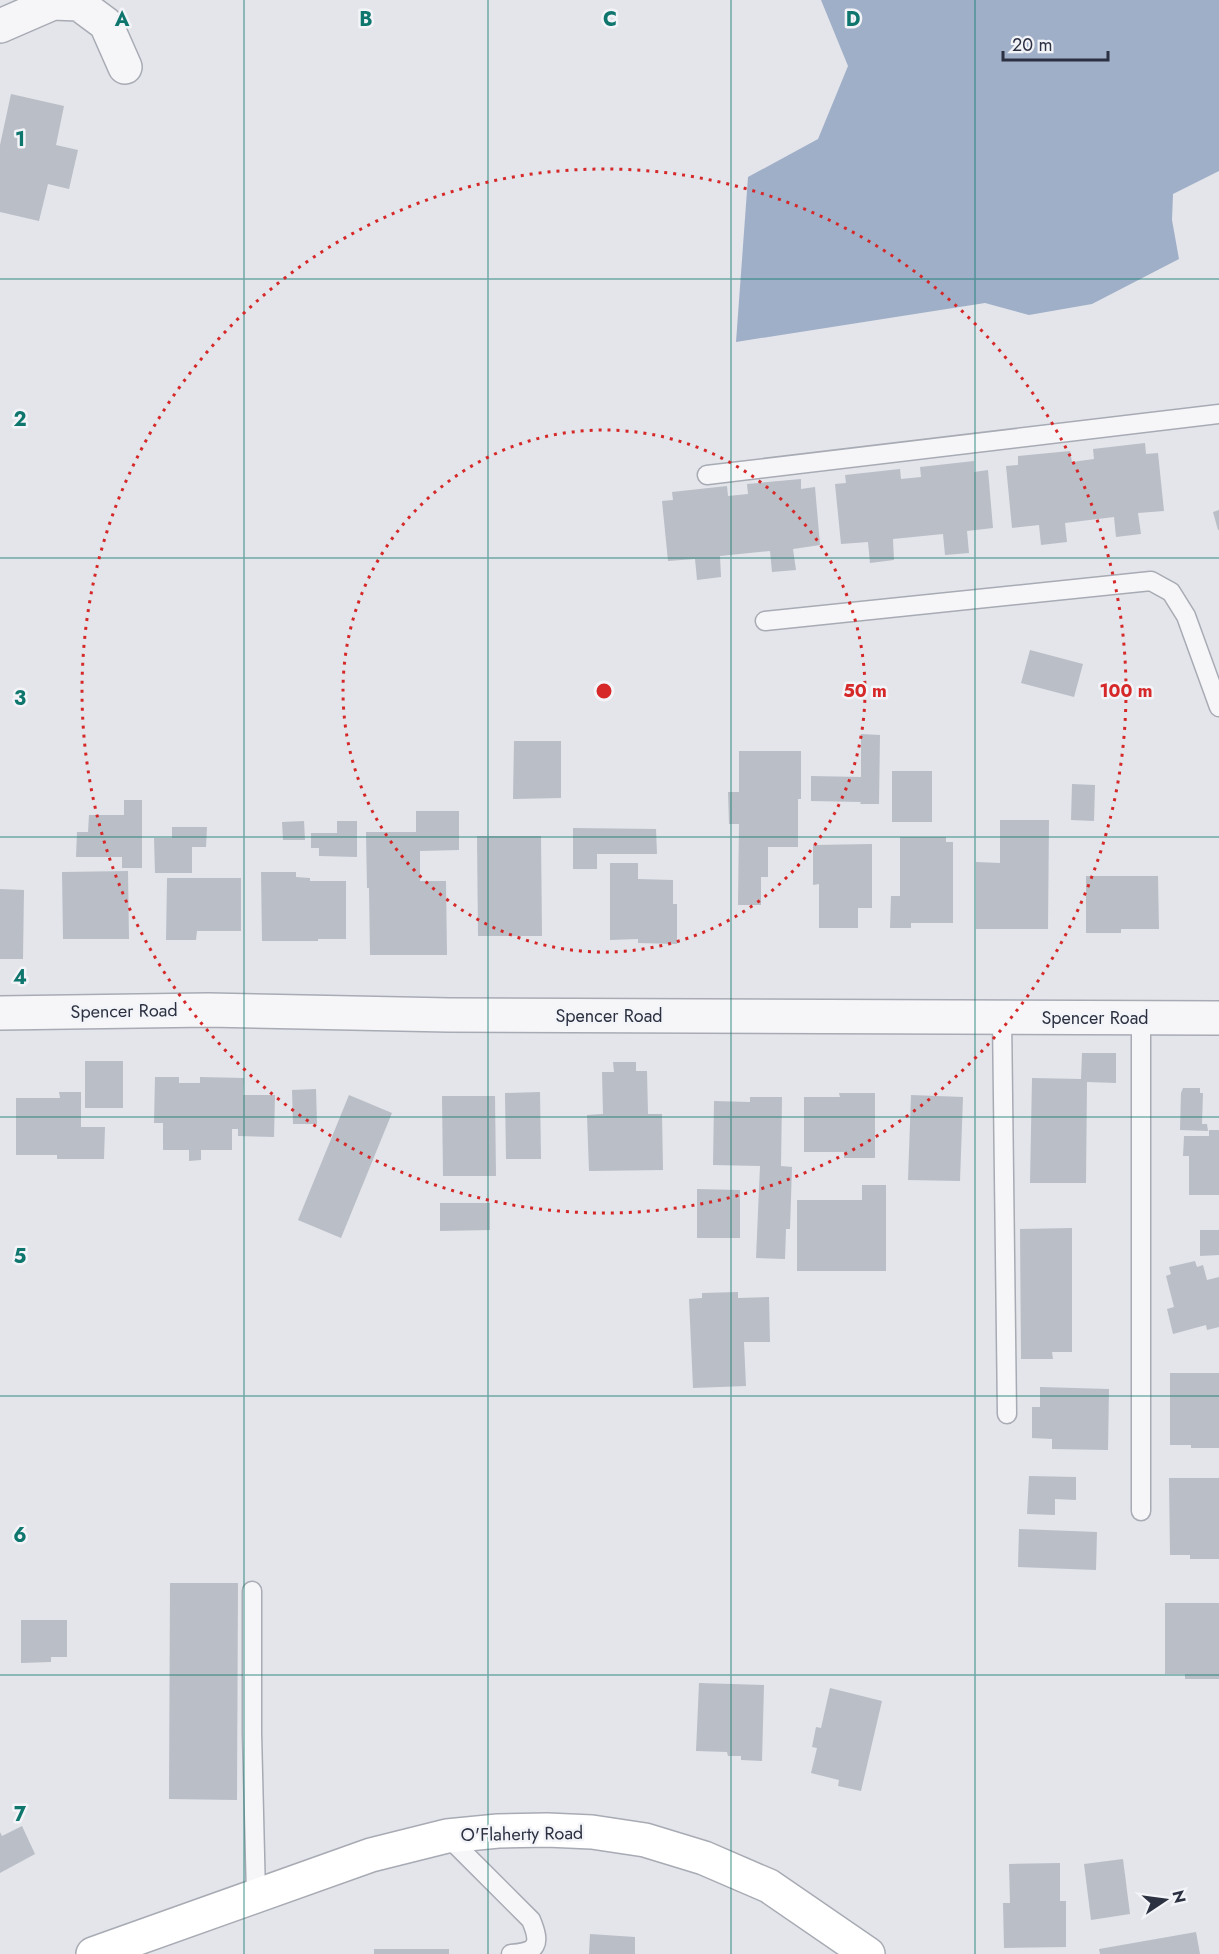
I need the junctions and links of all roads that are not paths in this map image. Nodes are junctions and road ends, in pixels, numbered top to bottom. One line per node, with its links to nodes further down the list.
1 (0, 26): 2 (street)
2 (125, 67)
3 (1219, 414): 4 (lane)
4 (707, 475)
5 (765, 621): 6 (lane)
6 (1219, 707)
7 (0, 1013): 8 (street, Spencer Road)
8 (1002, 1017): 9 (street, Spencer Road); 11 (lane)
9 (1141, 1018): 10 (street, Spencer Road); 12 (lane)
10 (1219, 1018)
11 (1007, 1414)
12 (1141, 1511)
13 (252, 1591): 15 (lane)
14 (447, 1836): 15 (street, O'Flaherty Road); 17 (lane); 18 (street, O'Flaherty Road)
15 (256, 1894): 16 (street, O'Flaherty Road)
16 (93, 1954)
17 (511, 1954)
18 (868, 1954)

